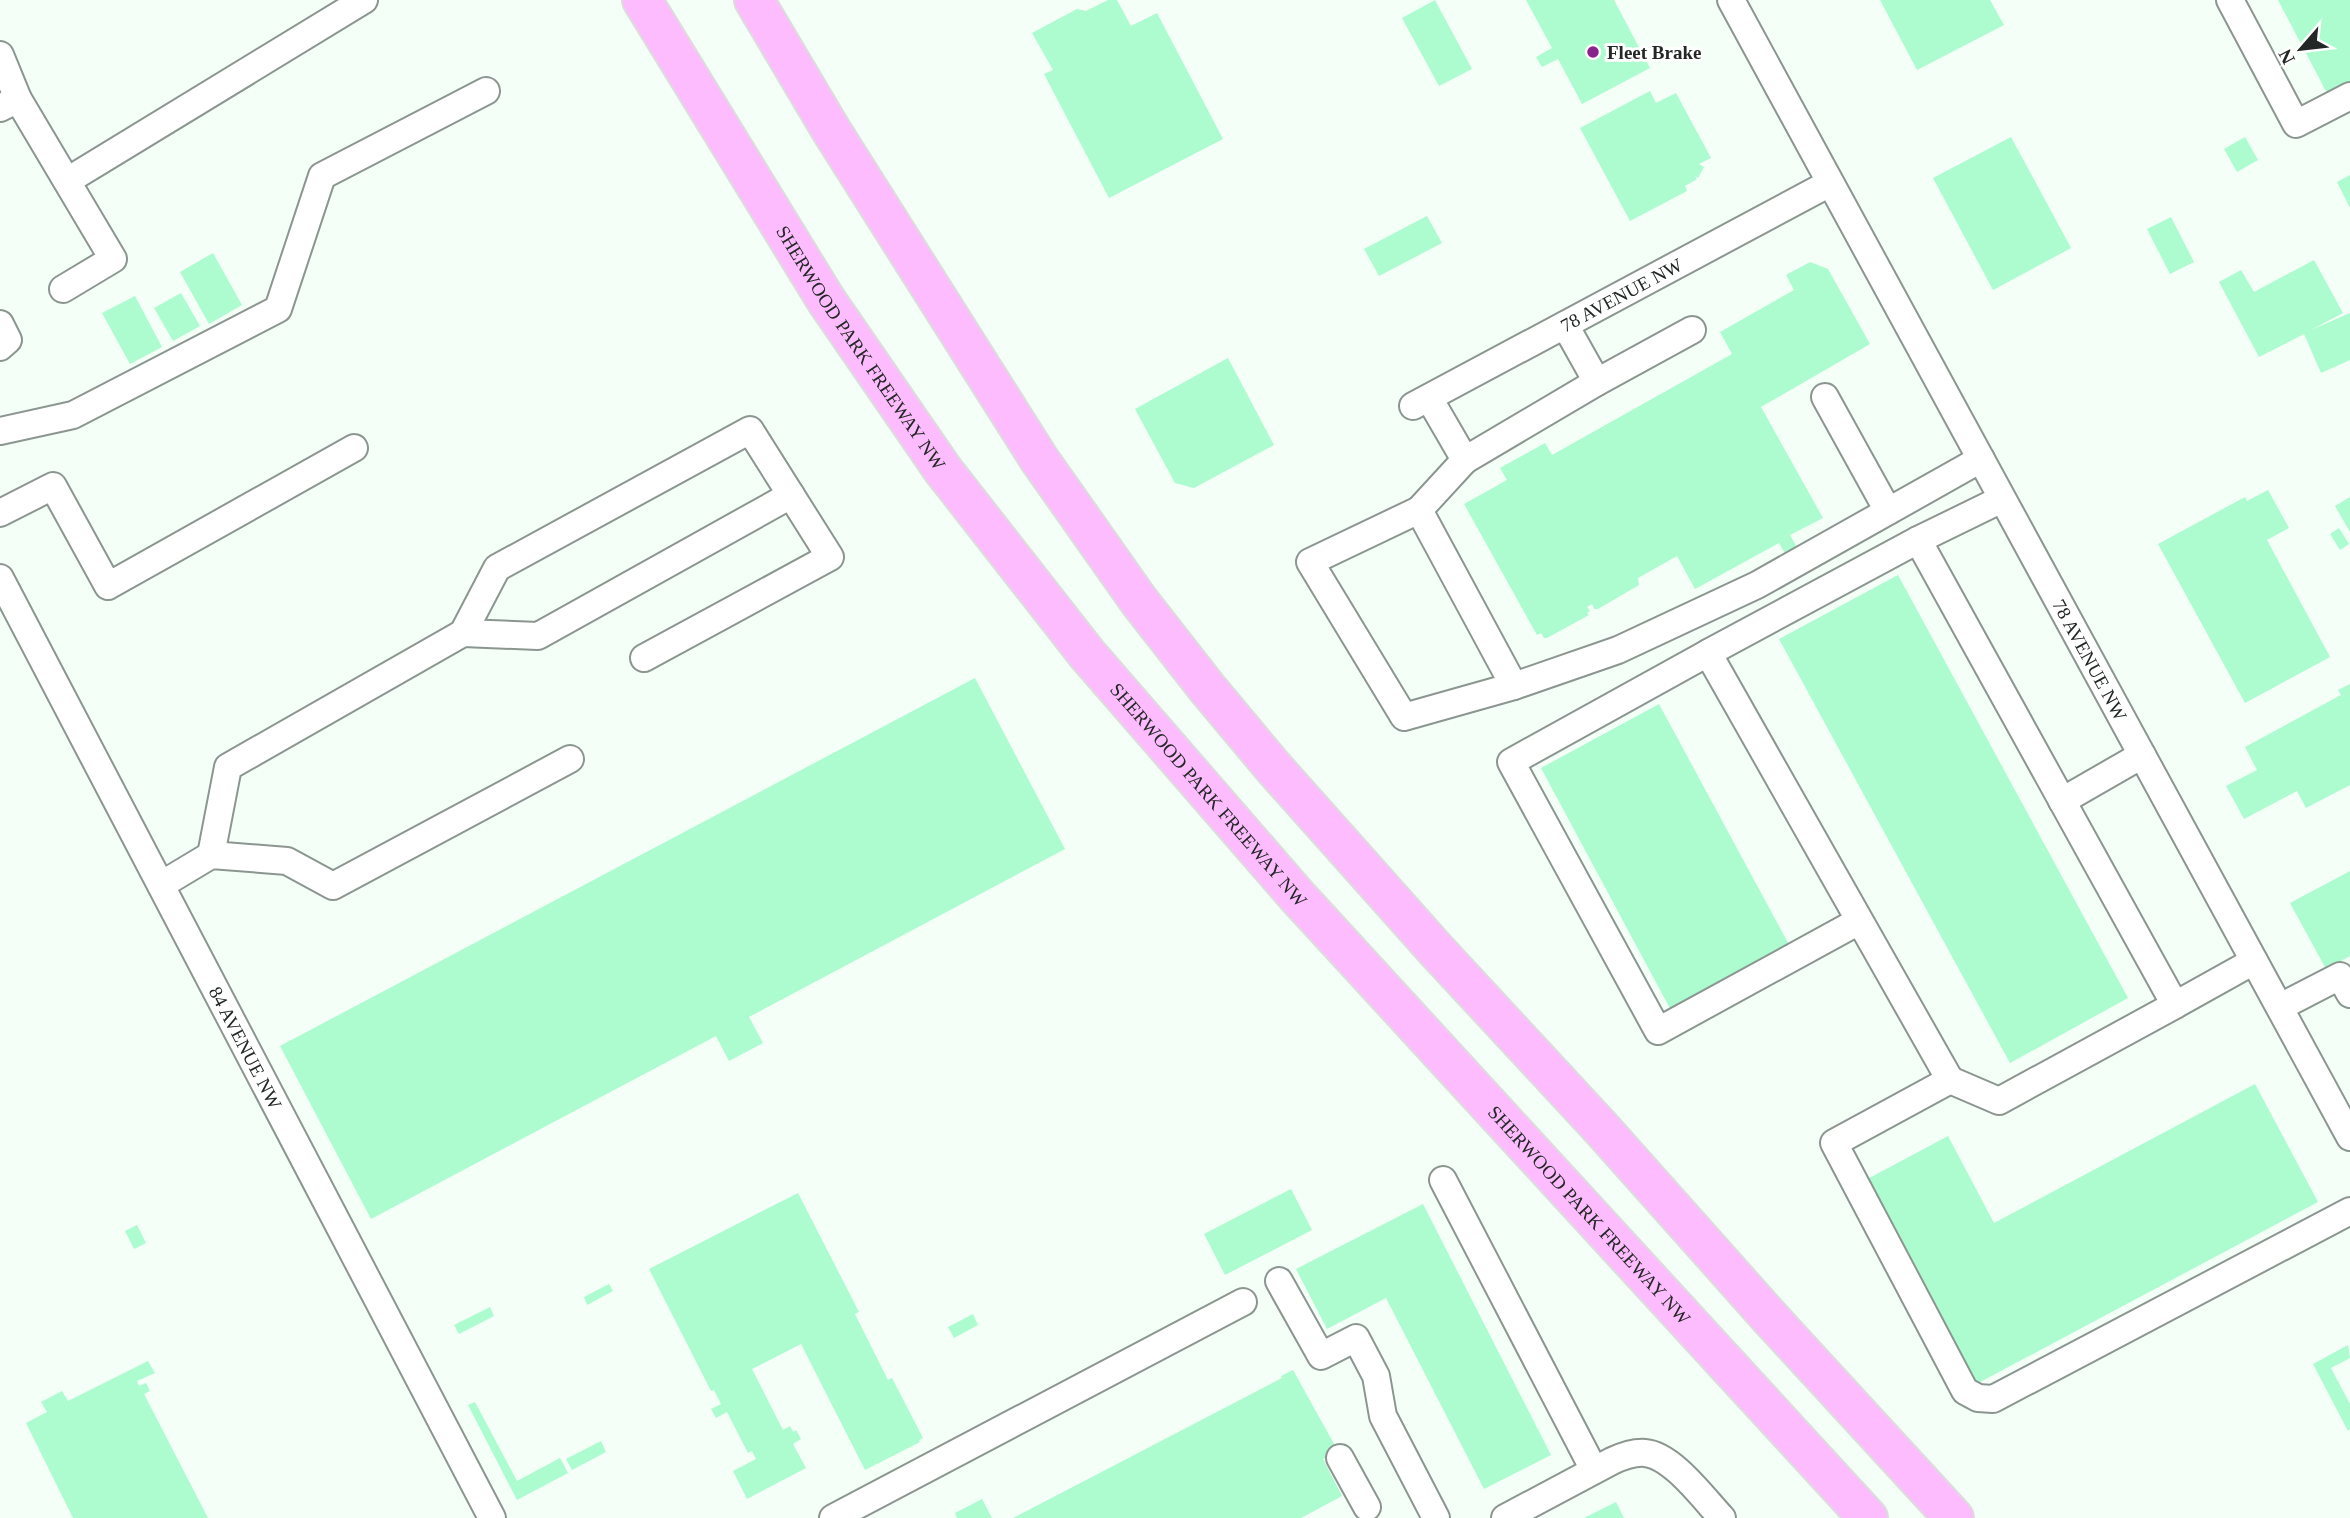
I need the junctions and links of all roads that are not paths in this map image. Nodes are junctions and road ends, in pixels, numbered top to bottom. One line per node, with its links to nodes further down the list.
1 (364, 0): 12 (street)
2 (642, 0): 60 (highway, SHERWOOD PARK FREEWAY NW)
3 (754, 0): 11 (highway)
4 (772, 0): 11 (highway)
5 (1731, 0): 13 (street, 78 AVENUE NW)
6 (2230, 0): 9 (street)
7 (0, 55): 10 (street)
8 (486, 91): 21 (street)
9 (2350, 96)
10 (9, 104): 12 (street)
11 (831, 130): 61 (highway)
12 (66, 181): 14 (street)
13 (1830, 183): 16 (street, 78 AVENUE NW); 23 (street, 78 AVENUE NW)
14 (63, 289)
15 (0, 324): 18 (street)
16 (1565, 325): 19 (street); 24 (street, 78 AVENUE NW)
17 (1692, 330): 19 (street)
18 (0, 347)
19 (1597, 382): 24 (street)
20 (1825, 397): 28 (street)
21 (0, 431)
22 (354, 448): 29 (street)
23 (1981, 459): 26 (street, 78 AVENUE NW); 28 (street)
24 (1465, 460): 27 (street)
25 (791, 495): 32 (street); 32 (street); 34 (street)
26 (2002, 499): 30 (street); 36 (street, 78 AVENUE NW)
27 (1419, 510): 35 (street); 35 (street)
28 (1888, 511): 35 (street)
29 (0, 513)
30 (1918, 540): 33 (street); 38 (street)
31 (0, 578): 40 (street, 84 AVENUE NW)
32 (463, 633): 39 (street)
33 (1708, 653): 41 (street); 41 (street)
34 (644, 658)
35 (1514, 686)
36 (2143, 755): 38 (street); 42 (street, 78 AVENUE NW)
37 (570, 759): 39 (street)
38 (2062, 801): 44 (street)
39 (211, 855): 40 (street)
40 (161, 886): 55 (street, 84 AVENUE NW)
41 (1859, 921): 46 (street)
42 (2254, 961): 44 (street); 45 (street, 78 AVENUE NW)
43 (2347, 980): 45 (street)
44 (2175, 1005): 46 (street)
45 (2280, 1007): 47 (street, 78 AVENUE NW)
46 (1950, 1080): 49 (street)
47 (2350, 1137)
48 (1443, 1180): 53 (street)
49 (2350, 1211)
50 (1279, 1281): 57 (street)
51 (1243, 1302): 56 (street)
52 (1340, 1458): 54 (street)
53 (1594, 1470): 58 (street); 59 (street)
54 (1362, 1514)
55 (492, 1518)
56 (833, 1518)
57 (1436, 1518)
58 (1505, 1518)
59 (1722, 1518)
60 (1868, 1518)
61 (1954, 1518)

